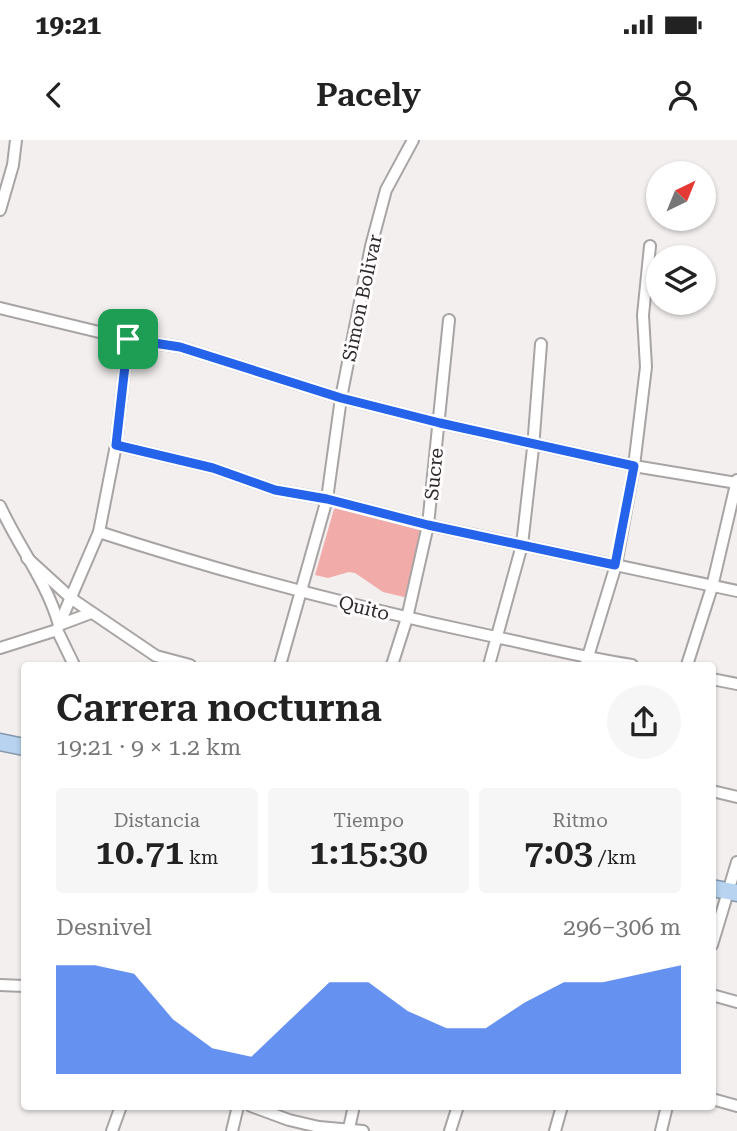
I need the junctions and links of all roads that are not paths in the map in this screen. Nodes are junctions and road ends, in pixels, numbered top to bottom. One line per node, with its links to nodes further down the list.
1 (16, 140): 3 (street)
2 (413, 140): 9 (street, Simon Bolivar)
3 (0, 210)
4 (646, 285): 13 (street)
5 (0, 308): 7 (street)
6 (449, 320): 10 (street, Sucre)
7 (128, 339): 9 (street); 12 (street)
8 (541, 344): 11 (street)
9 (341, 398): 10 (street); 15 (street, Simon Bolivar)
10 (440, 423): 11 (street); 17 (street, Sucre)
11 (534, 444): 13 (street); 19 (street)
12 (116, 445): 15 (street); 18 (street)
13 (634, 466): 14 (street); 21 (street)
14 (737, 482): 22 (street)
15 (327, 499): 17 (street); 24 (street, Simon Bolivar)
16 (0, 506): 20 (street)
17 (428, 525): 19 (street); 27 (street, Sucre)
18 (99, 532): 24 (street, Quito); 25 (street)
19 (522, 545): 21 (street); 29 (street)
20 (27, 558): 25 (street); 28 (street)
21 (615, 565): 22 (street); 36 (street)
22 (712, 587): 23 (street); 37 (street)
23 (737, 591)
24 (302, 593): 27 (street, Quito); 33 (street, Simon Bolivar)
25 (72, 599): 26 (street); 28 (street)
26 (91, 612): 28 (street); 32 (street)
27 (407, 618): 29 (street, Quito); 34 (street, Sucre)
28 (58, 628): 30 (street); 31 (street)
29 (497, 638): 35 (street); 36 (street, Quito)
30 (0, 648)
31 (73, 662)
32 (179, 662)
33 (281, 662)
34 (393, 662)
35 (490, 662)
36 (587, 662)
37 (688, 662)
38 (716, 680): 39 (street)
39 (737, 684)
40 (0, 742): 41 (highway)
41 (21, 746)
42 (716, 792): 43 (street)
43 (737, 797)
44 (737, 862): 45 (street)
45 (726, 891): 46 (street)
46 (716, 930)
47 (0, 985): 48 (street)
48 (21, 986)
49 (716, 996): 50 (street)
50 (737, 1002)
51 (716, 1100): 52 (street)
52 (737, 1105)
53 (120, 1110): 61 (street)
54 (237, 1110): 62 (street)
55 (263, 1110): 60 (street)
56 (353, 1110): 60 (street)
57 (457, 1110): 64 (street)
58 (561, 1110): 65 (street)
59 (666, 1110): 66 (street)
60 (349, 1128): 63 (street)
61 (112, 1131)
62 (232, 1131)
63 (363, 1131)
64 (450, 1131)
65 (555, 1131)
66 (661, 1131)

